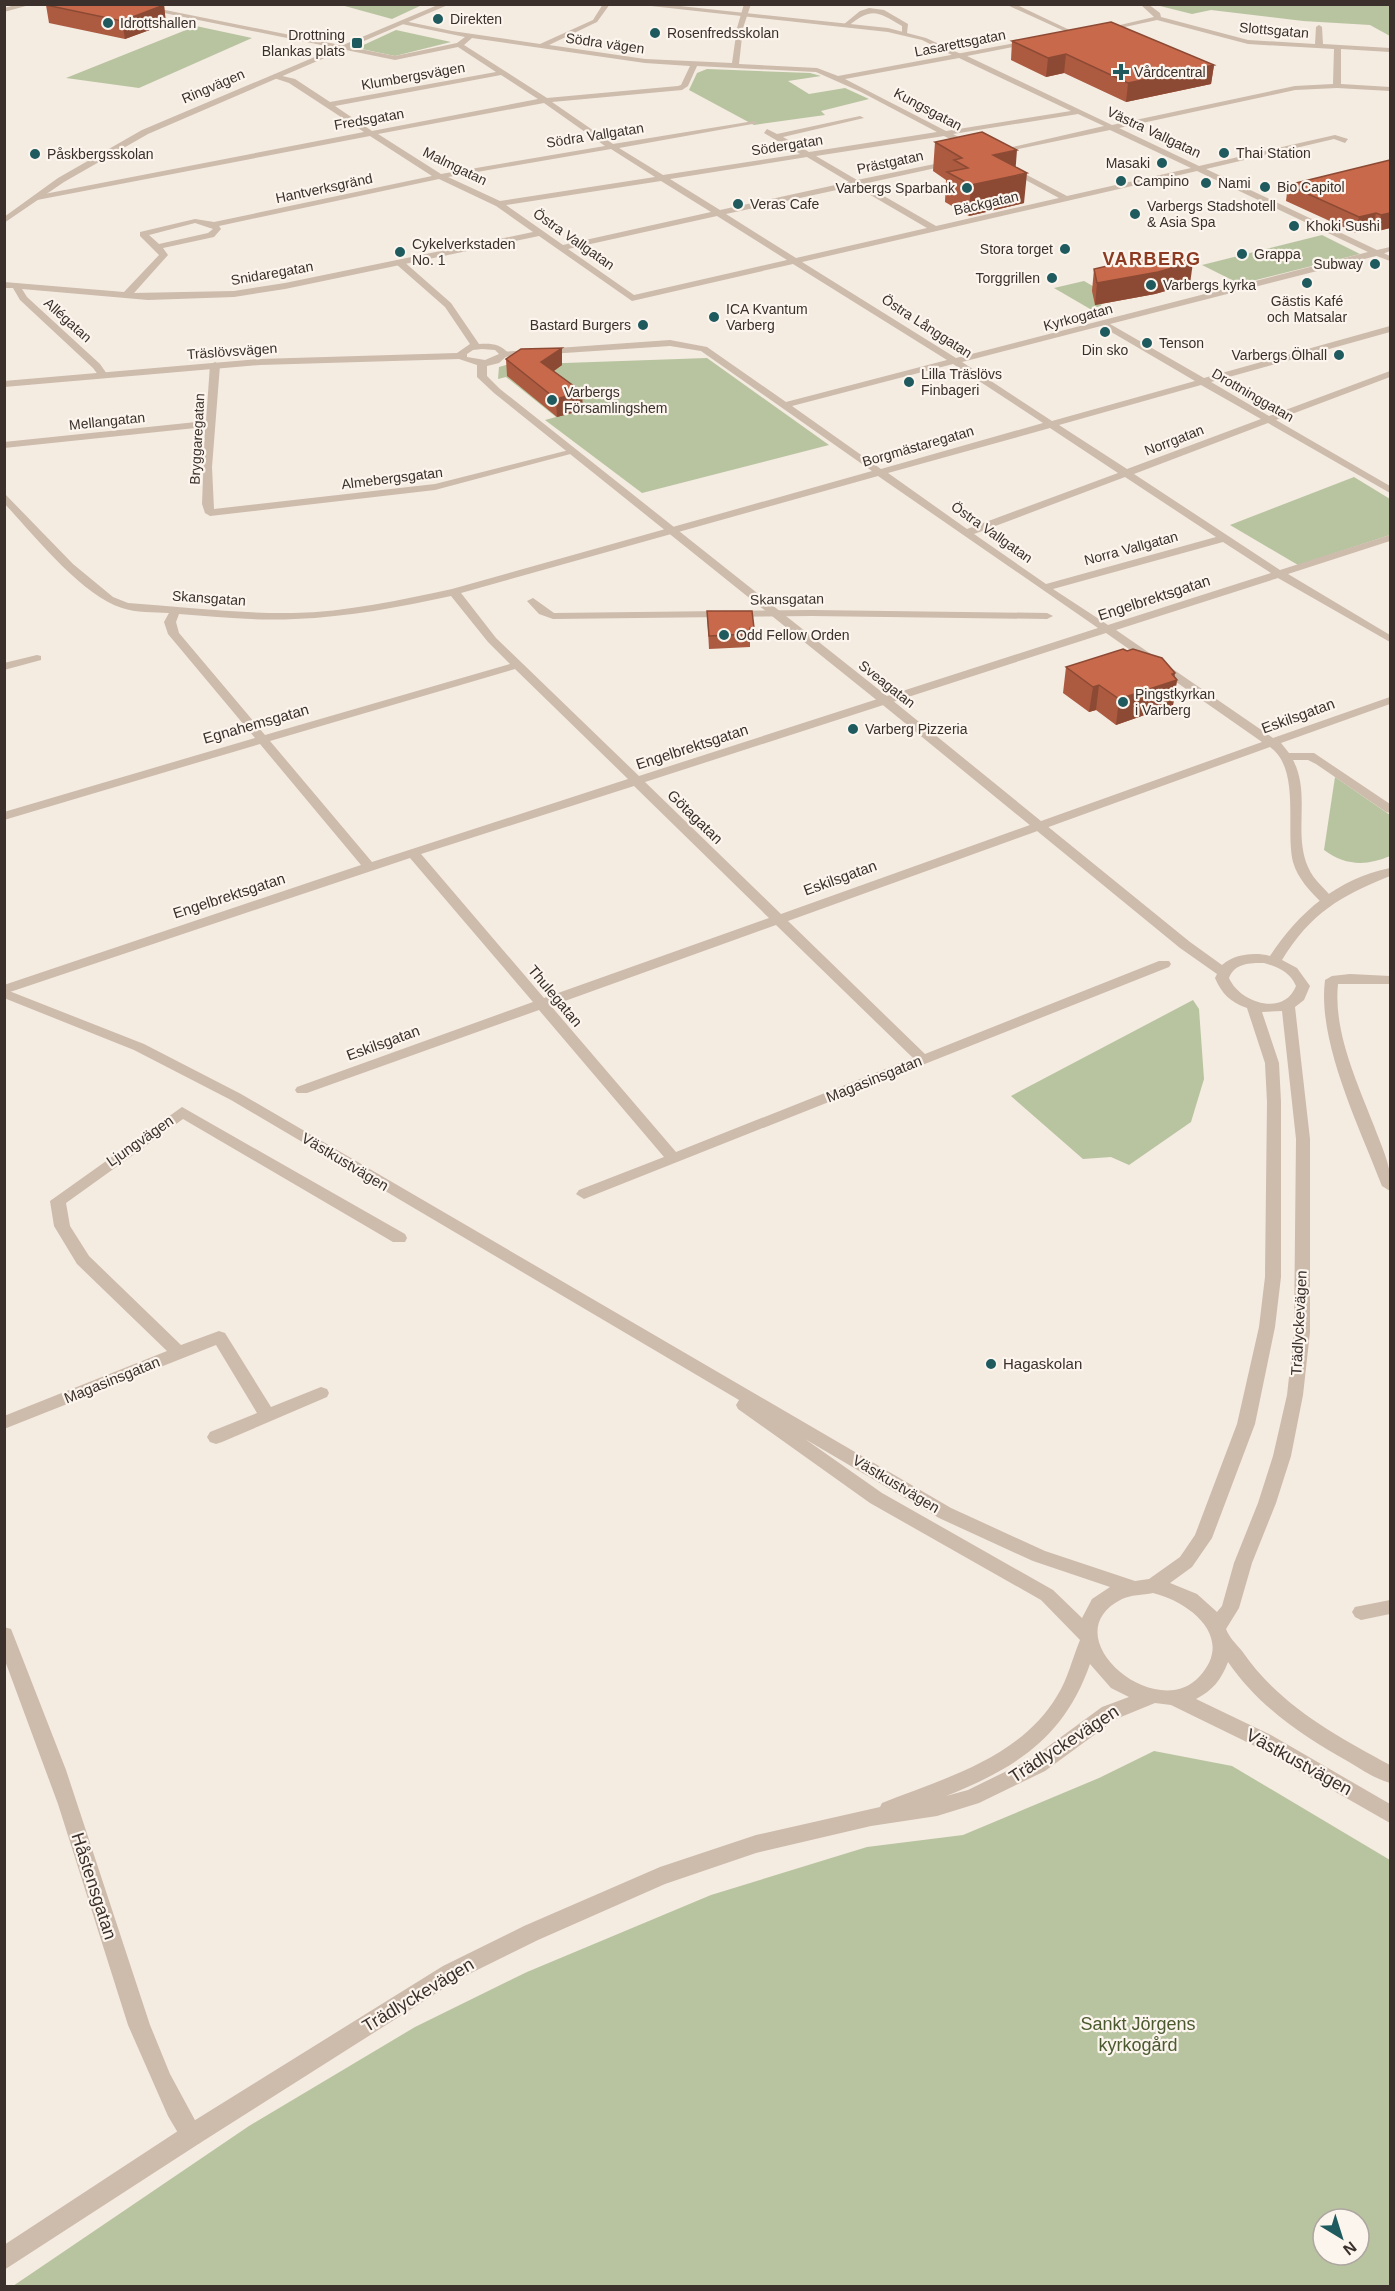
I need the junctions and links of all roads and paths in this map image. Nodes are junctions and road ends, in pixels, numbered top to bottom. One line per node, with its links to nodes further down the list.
1 (30, 4): 10 (street)
2 (123, 4): 28 (street)
3 (440, 4): 11 (street)
4 (447, 4): 11 (street, Ringvägen)
5 (607, 4): 25 (street)
6 (636, 4): 12 (street)
7 (748, 4): 12 (street)
8 (1008, 4): 20 (street)
9 (1143, 4): 13 (street)
10 (4, 10)
11 (433, 11): 14 (street, Ringvägen)
12 (744, 14): 15 (street); 32 (street)
13 (1157, 18): 17 (street); 26 (street, Slottsgatan)
14 (404, 23): 21 (street, Södra vägen); 28 (street, Ringvägen)
15 (846, 24): 19 (street); 19 (street)
16 (1319, 27): 26 (street)
17 (1098, 30)
18 (1087, 32): 20 (street)
19 (904, 33): 30 (street, Västra Vallgatan)
20 (1075, 34): 22 (street)
21 (470, 36): 24 (street); 25 (street, Södra vägen)
22 (1064, 36)
23 (1042, 40): 30 (street, Lasarettsgatan)
24 (459, 45): 28 (street); 33 (street, Östra Långgatan)
25 (541, 46): 31 (street, Södra vägen)
26 (1319, 46): 27 (street, Slottsgatan)
27 (1338, 47): 29 (street, Slottsgatan); 36 (street)
28 (343, 49): 34 (street, Ringvägen)
29 (1390, 50)
30 (959, 55): 35 (street, Lasarettsgatan); 40 (street, Västra Vallgatan)
31 (695, 63): 32 (street, Södra vägen); 38 (street, Fredsgatan)
32 (735, 65): 35 (street, Södra vägen)
33 (502, 73): 38 (street, Östra Långgatan); 39 (street, Klumbergsvägen)
34 (277, 76): 39 (street, Malmgatan); 59 (street, Ringvägen)
35 (839, 78): 46 (street, Kungsgatan)
36 (1337, 86): 37 (street); 43 (street)
37 (1390, 89)
38 (546, 100): 45 (street, Fredsgatan); 49 (street, Östra Långgatan)
39 (328, 105): 45 (street, Malmgatan)
40 (1078, 112): 43 (street, Västra Vallgatan); 46 (street, Södergatan)
41 (860, 118): 47 (street)
42 (754, 123): 49 (street, Södra Vallgatan)
43 (1110, 126): 50 (street); 55 (street, Västra Vallgatan)
44 (767, 131): 47 (street)
45 (370, 132): 56 (street, Malmgatan); 59 (street, Fredsgatan)
46 (944, 133): 50 (street, Kungsgatan); 51 (street, Södergatan)
47 (778, 136): 51 (street)
48 (1346, 141): 55 (street, Bäckgatan)
49 (611, 146): 56 (street, Södra Vallgatan); 57 (street, Östra Långgatan)
50 (985, 154): 53 (street, Kungsgatan)
51 (808, 155): 57 (street, Södergatan); 58 (street)
52 (964, 159): 58 (street, Prästgatan)
53 (996, 160)
54 (1006, 166): 60 (street)
55 (1199, 168): 60 (street, Bäckgatan); 70 (street, Västra Vallgatan)
56 (440, 177): 61 (street, Malmgatan); 64 (street, Hantverksgränd)
57 (663, 179): 61 (street, Södergatan); 62 (street, Östra Långgatan)
58 (855, 183): 62 (street, Prästgatan); 65 (street)
59 (37, 198): 63 (street, Ringvägen)
60 (1067, 199): 65 (street, Bäckgatan)
61 (499, 204): 66 (street, Östra Vallgatan)
62 (720, 213): 68 (street, Prästgatan); 72 (street, Östra Långgatan)
63 (4, 221)
64 (214, 225): 67 (street, Hantverksgränd); 67 (street, Hantverksgränd)
65 (935, 229): 72 (street, Bäckgatan)
66 (540, 233): 68 (street, Östra Vallgatan); 73 (street, Snidaregatan)
67 (158, 247): 76 (street)
68 (561, 248): 77 (street, Östra Vallgatan)
69 (1390, 249): 70 (street, Kyrkogatan)
70 (1377, 252): 71 (street, Västra Vallgatan); 78 (street, Kyrkogatan)
71 (1390, 259)
72 (796, 261): 77 (street, Bäckgatan); 83 (street, Östra Långgatan)
73 (399, 262): 76 (street, Snidaregatan); 80 (street)
74 (4, 285): 75 (street, Snidaregatan)
75 (16, 286): 76 (street, Snidaregatan); 86 (street, Allégatan)
76 (126, 296)
77 (632, 298)
78 (1103, 324): 83 (street, Kyrkogatan); 88 (street, Drottninggatan)
79 (1390, 329): 88 (street, Borgmästaregatan)
80 (476, 346): 81 (street); 82 (street)
81 (504, 354): 84 (street); 90 (street, Östra Vallgatan)
82 (462, 356): 84 (street, Träslövsvägen); 85 (street, Träslövsvägen)
83 (956, 362): 90 (street, Kyrkogatan); 93 (street, Östra Långgatan)
84 (482, 363): 95 (street, Sveagatan)
85 (215, 365): 86 (street, Träslövsvägen); 92 (street, Bryggaregatan)
86 (102, 374): 89 (street, Träslövsvägen)
87 (1390, 374): 91 (street, Norrgatan)
88 (1202, 381): 91 (street, Drottninggatan); 93 (street, Borgmästaregatan)
89 (4, 384)
90 (785, 405): 96 (street, Östra Vallgatan)
91 (1270, 420): 97 (street, Norrgatan); 98 (street, Drottninggatan)
92 (211, 423): 94 (street, Mellangatan); 100 (street, Bryggaregatan)
93 (1051, 424): 96 (street, Borgmästaregatan); 97 (street, Östra Långgatan)
94 (4, 445)
95 (573, 452): 100 (street, Almebergsgatan); 101 (street, Sveagatan)
96 (880, 472): 101 (street, Borgmästaregatan); 102 (street, Östra Vallgatan)
97 (1128, 473): 102 (street, Norrgatan); 103 (street, Östra Långgatan)
98 (1390, 490)
99 (4, 496): 109 (street, Skansgatan)
100 (210, 513)
101 (670, 529): 107 (street, Borgmästaregatan); 110 (street, Sveagatan)
102 (967, 533): 106 (street, Östra Vallgatan)
103 (1225, 538): 105 (street, Östra Långgatan); 106 (street, Norra Vallgatan)
104 (1390, 538): 105 (street, Engelbrektsgatan)
105 (1281, 575): 112 (street, Engelbrektsgatan); 113 (street, Östra Långgatan)
106 (1045, 588): 112 (street, Östra Vallgatan)
107 (454, 592): 109 (street, Skansgatan); 115 (street, Götagatan)
108 (533, 601): 110 (street, Skansgatan)
109 (175, 611): 119 (street)
110 (773, 614): 111 (street, Skansgatan); 118 (street, Sveagatan)
111 (1047, 616)
112 (1109, 630): 118 (street, Engelbrektsgatan); 120 (street, Östra Vallgatan)
113 (1390, 639)
114 (37, 658): 116 (street)
115 (517, 665): 119 (street, Egnahemsgatan); 122 (street, Götagatan)
116 (4, 667)
117 (1390, 700): 120 (street, Eskilsgatan)
118 (885, 702): 122 (street, Engelbrektsgatan); 125 (street, Sveagatan)
119 (263, 740): 124 (street, Egnahemsgatan); 127 (street)
120 (1274, 743): 121 (street); 125 (street, Eskilsgatan)
121 (1287, 757): 123 (street); 129 (street)
122 (636, 783): 126 (street, Engelbrektsgatan); 130 (street, Götagatan)
123 (1390, 809)
124 (4, 816)
125 (1038, 825): 130 (street, Eskilsgatan); 133 (street, Sveagatan)
126 (413, 853): 127 (street, Engelbrektsgatan); 136 (street, Thulegatan)
127 (369, 867): 135 (street, Engelbrektsgatan)
128 (1390, 872): 129 (street)
129 (1327, 900): 131 (street)
130 (775, 919): 136 (street, Eskilsgatan); 139 (street, Götagatan)
131 (1274, 961): 133 (street); 137 (street)
132 (1164, 964): 139 (street, Magasinsgatan)
133 (1223, 972): 138 (street)
134 (1390, 980): 142 (street)
135 (4, 992): 146 (street, Västkustvägen)
136 (540, 1004): 140 (street, Eskilsgatan); 141 (street, Thulegatan)
137 (1288, 1005): 138 (street); 155 (street, Trädlyckevägen)
138 (1253, 1006): 151 (street, Trädlyckevägen)
139 (922, 1059): 141 (street, Magasinsgatan)
140 (302, 1090)
141 (674, 1159): 143 (street, Magasinsgatan)
142 (1390, 1185)
143 (584, 1194)
144 (399, 1238): 145 (street, Ljungvägen)
145 (179, 1353): 148 (street, Magasinsgatan); 149 (street, Magasinsgatan)
146 (674, 1354): 152 (street, Västkustvägen); 157 (street, Västkustvägen)
147 (321, 1393): 148 (street)
148 (268, 1416): 150 (street)
149 (4, 1423)
150 (216, 1437)
151 (1153, 1586): 152 (street); 155 (street)
152 (1131, 1587): 157 (street)
153 (1390, 1607): 154 (street)
154 (1361, 1612)
155 (1219, 1632): 159 (street); 160 (street, Västkustvägen)
156 (4, 1634): 163 (street, Håstensgatan)
157 (1087, 1639): 158 (street); 162 (street, Trädlyckevägen)
158 (1152, 1696): 159 (street); 162 (street, Trädlyckevägen)
159 (1173, 1697): 161 (street, Västkustvägen)
160 (1390, 1774)
161 (1390, 1814)
162 (871, 1816): 163 (street, Trädlyckevägen)
163 (192, 2135): 164 (street, Trädlyckevägen)
164 (4, 2259)

